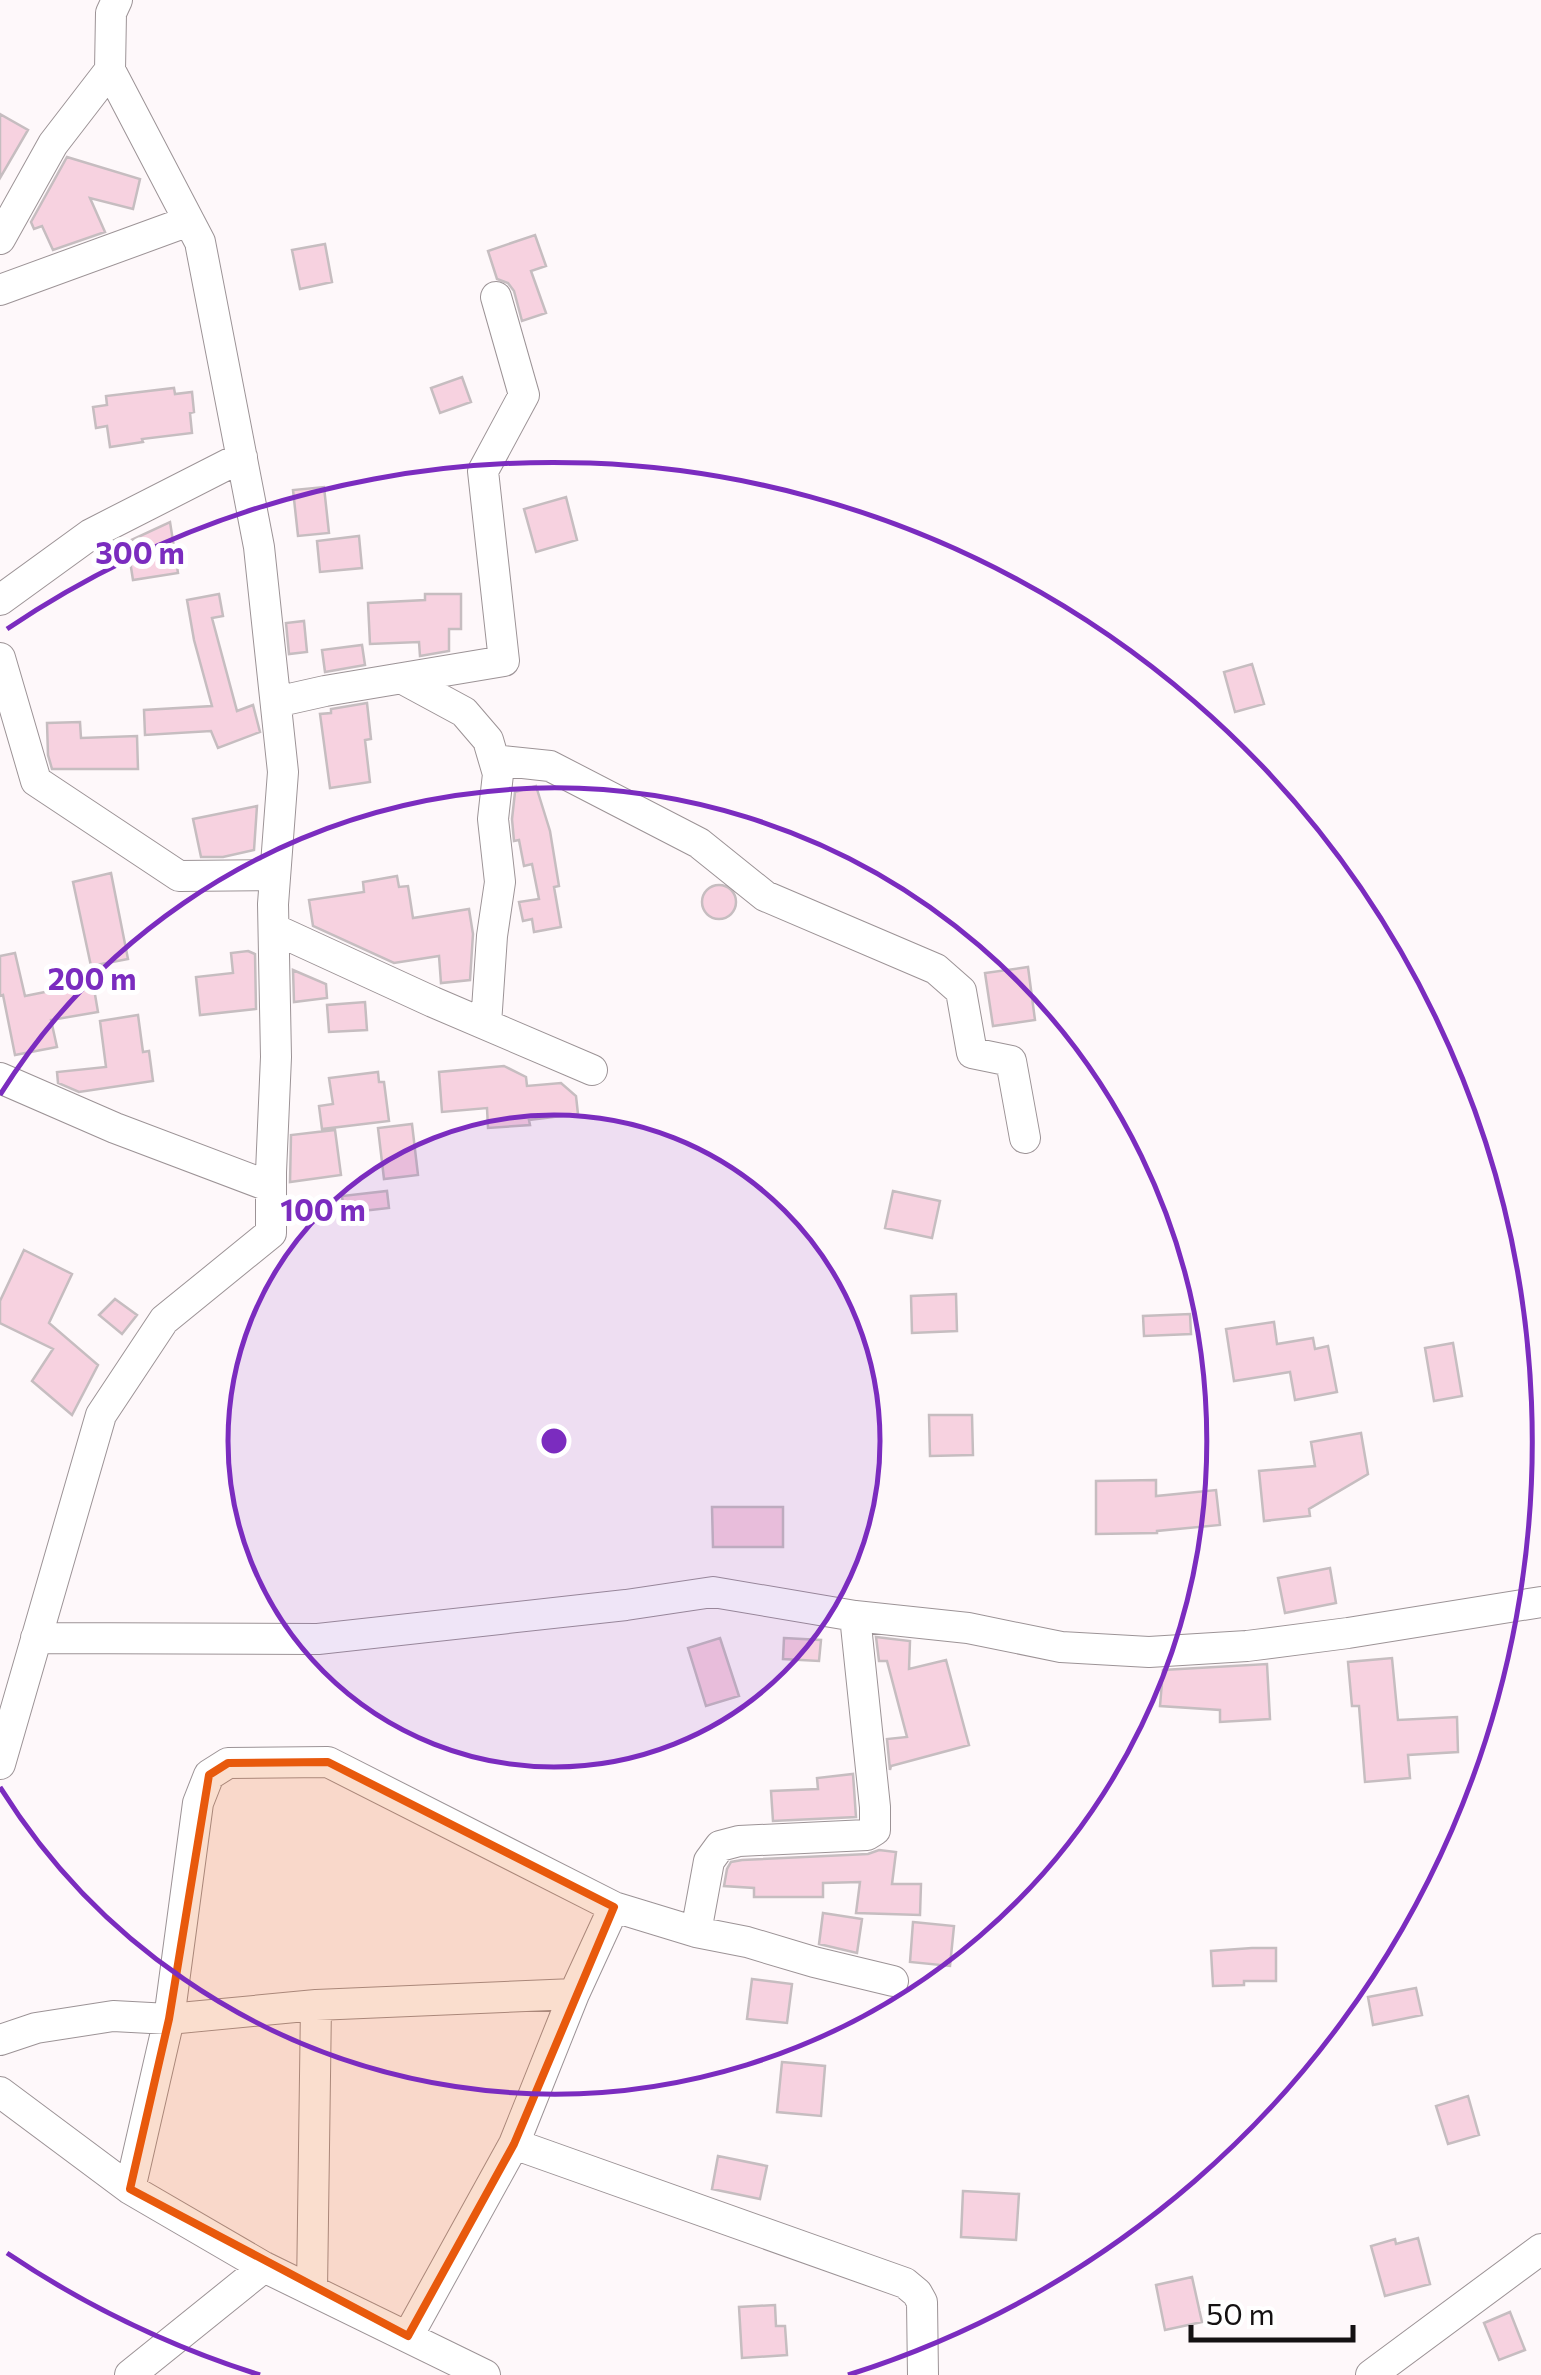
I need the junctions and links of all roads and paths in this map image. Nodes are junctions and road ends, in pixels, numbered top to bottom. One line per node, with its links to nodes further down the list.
1 (117, 0): 2 (street)
2 (110, 70): 3 (street); 4 (street)
3 (189, 221): 5 (street); 7 (street)
4 (0, 239)
5 (0, 290)
6 (496, 297): 10 (street)
7 (242, 458): 8 (street); 11 (street)
8 (0, 600)
9 (0, 658): 13 (street)
10 (403, 679): 11 (street); 12 (street)
11 (276, 702): 13 (street)
12 (494, 760): 15 (street); 18 (street)
13 (275, 874): 14 (street)
14 (274, 929): 15 (street); 19 (street)
15 (486, 1024): 16 (street)
16 (592, 1070)
17 (0, 1078): 19 (street)
18 (1025, 1138)
19 (270, 1187): 22 (street)
20 (1541, 1602): 21 (street)
21 (855, 1616): 22 (street); 25 (street)
22 (36, 1638): 23 (street)
23 (0, 1764)
24 (614, 1907): 25 (street); 27 (street); 29 (street)
25 (696, 1932): 26 (street)
26 (893, 1981)
27 (574, 1994): 28 (street); 32 (street)
28 (316, 2005): 29 (street); 36 (street)
29 (169, 2019): 30 (street); 33 (street)
30 (0, 2040)
31 (0, 2092): 33 (street)
32 (514, 2144): 37 (street); 40 (street)
33 (130, 2189): 35 (street)
34 (1541, 2248): 41 (street)
35 (264, 2267): 36 (street); 38 (street)
36 (312, 2290): 37 (street)
37 (408, 2336): 39 (street)
38 (130, 2375)
39 (485, 2375)
40 (923, 2375)
41 (1371, 2375)

